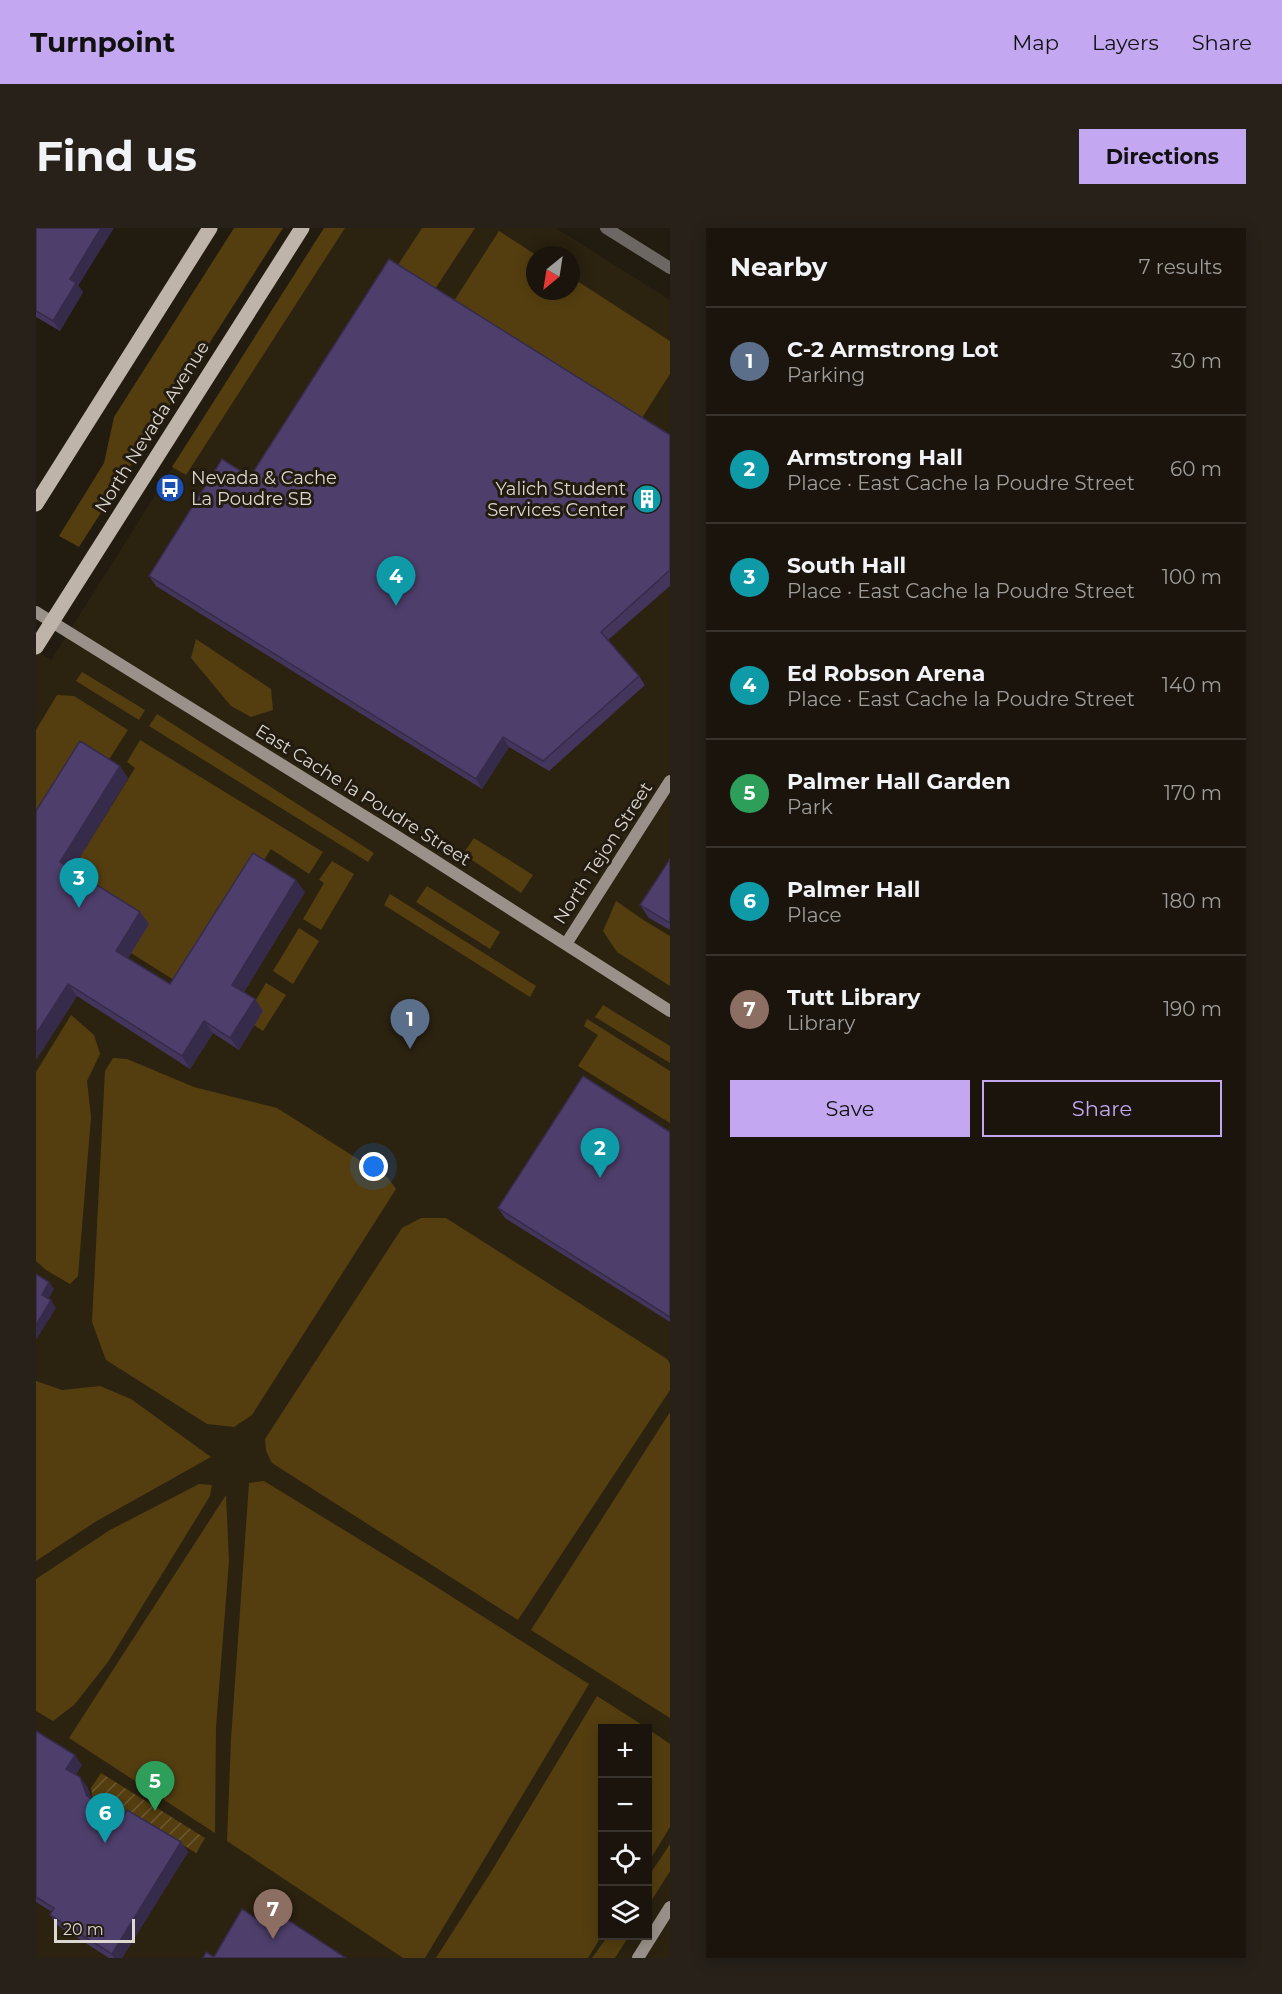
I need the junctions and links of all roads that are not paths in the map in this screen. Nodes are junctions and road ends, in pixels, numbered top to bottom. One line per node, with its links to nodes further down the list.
1 (210, 228): 5 (main road)
2 (302, 228): 7 (main road, North Nevada Avenue)
3 (606, 228): 4 (street)
4 (670, 268)
5 (36, 504)
6 (36, 612): 7 (street, East Cache la Poudre Street)
7 (51, 622): 8 (main road, North Nevada Avenue); 10 (street, East Cache la Poudre Street)
8 (36, 648)
9 (670, 781): 10 (street, North Tejon Street)
10 (566, 944): 11 (street, East Cache la Poudre Street)
11 (670, 1011)
12 (670, 1907): 13 (street)
13 (638, 1958)

